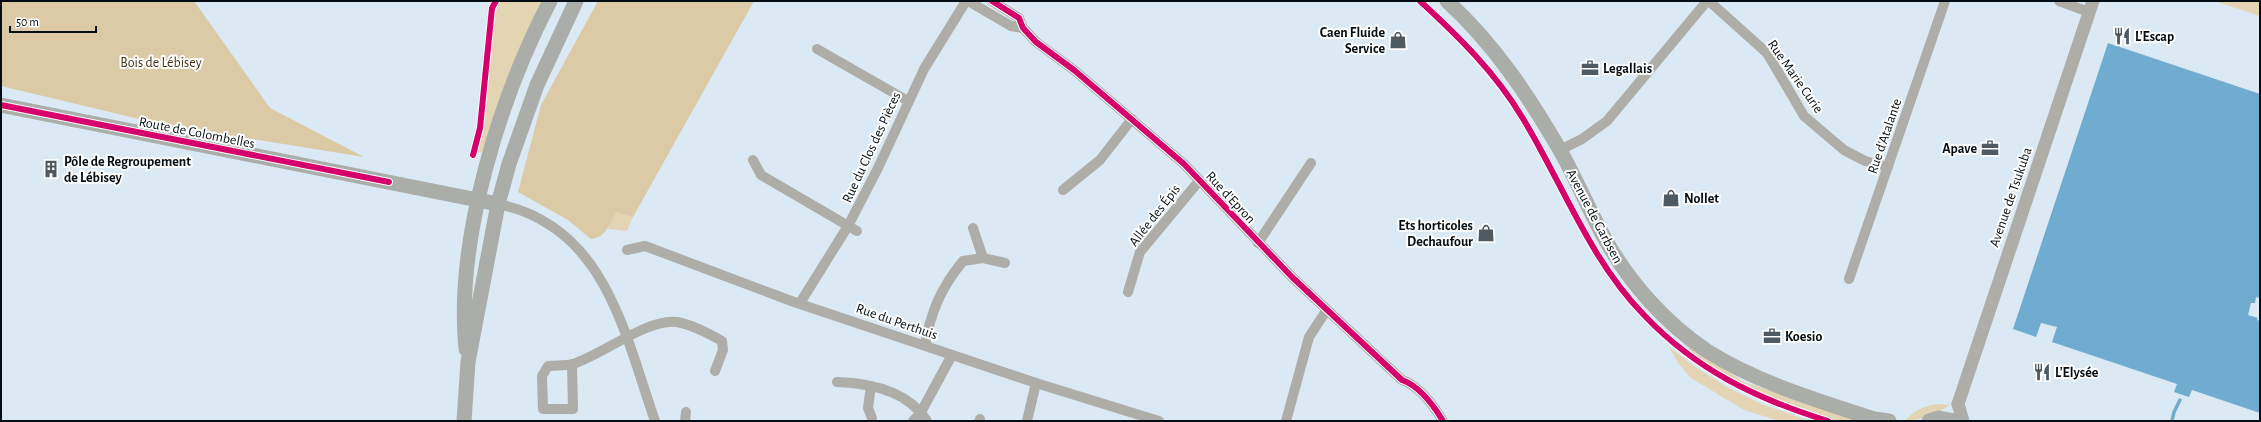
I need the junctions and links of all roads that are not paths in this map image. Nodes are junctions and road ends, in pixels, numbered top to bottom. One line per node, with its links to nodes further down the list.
1 (550, 1): 21 (main road)
2 (576, 1): 22 (main road)
3 (967, 1): 10 (street, Rue d'Epron); 12 (street, Rue du Clos des Pièces)
4 (992, 1): 10 (street, Rue d'Epron)
5 (1447, 1): 15 (main road, Avenue de Garbsen)
6 (1708, 1): 15 (street); 18 (street, Rue Marie Curie)
7 (1946, 1): 18 (street, Rue d'Atalante)
8 (2059, 1): 9 (street)
9 (2091, 6): 42 (street, Avenue de Tsukuba)
10 (1023, 28): 14 (street, Rue d'Epron)
11 (817, 49): 12 (street)
12 (908, 101): 24 (street, Rue du Clos des Pièces)
13 (1, 106): 21 (main road, Route de Colombelles)
14 (1132, 119): 19 (street, Rue d'Epron); 20 (street)
15 (1560, 150): 45 (main road, Avenue de Garbsen)
16 (753, 160): 24 (street)
17 (1311, 163): 25 (street)
18 (1888, 167): 29 (street, Rue d'Atalante)
19 (1199, 181): 25 (street, Rue d'Epron); 30 (street, Allée des Épis)
20 (1063, 190)
21 (478, 200): 22 (main road, Route de Colombelles); 36 (main road)
22 (498, 204): 33 (street); 36 (main road)
23 (974, 228): 27 (street)
24 (852, 229): 31 (street, Rue du Clos des Pièces)
25 (1258, 243): 32 (street, Rue d'Epron)
26 (627, 250): 31 (street, Rue du Perthuis)
27 (983, 258): 28 (street); 34 (street)
28 (1005, 263)
29 (1849, 279)
30 (1128, 292)
31 (800, 303): 34 (street, Rue du Perthuis)
32 (1326, 311): 53 (street); 54 (street, Rue d'Epron)
33 (627, 339): 37 (street); 38 (street); 48 (street)
34 (925, 346): 35 (street, Rue du Perthuis)
35 (952, 355): 40 (street, Rue du Perthuis); 43 (street)
36 (468, 362): 47 (main road)
37 (572, 364): 37 (street)
38 (715, 371)
39 (837, 382): 41 (street)
40 (1036, 383): 51 (street); 52 (street, Rue du Perthuis)
41 (871, 386): 43 (street); 44 (street)
42 (1958, 404): 46 (street); 57 (street)
43 (921, 412): 49 (street); 50 (street)
44 (872, 418)
45 (1876, 420): 55 (main road, Avenue de Garbsen)
46 (1934, 420): 56 (main road)
47 (464, 421)
48 (655, 421)
49 (913, 421)
50 (927, 421)
51 (1027, 421)
52 (1159, 421)
53 (1286, 421)
54 (1443, 421)
55 (1889, 421)
56 (1955, 421)
57 (1963, 421)

